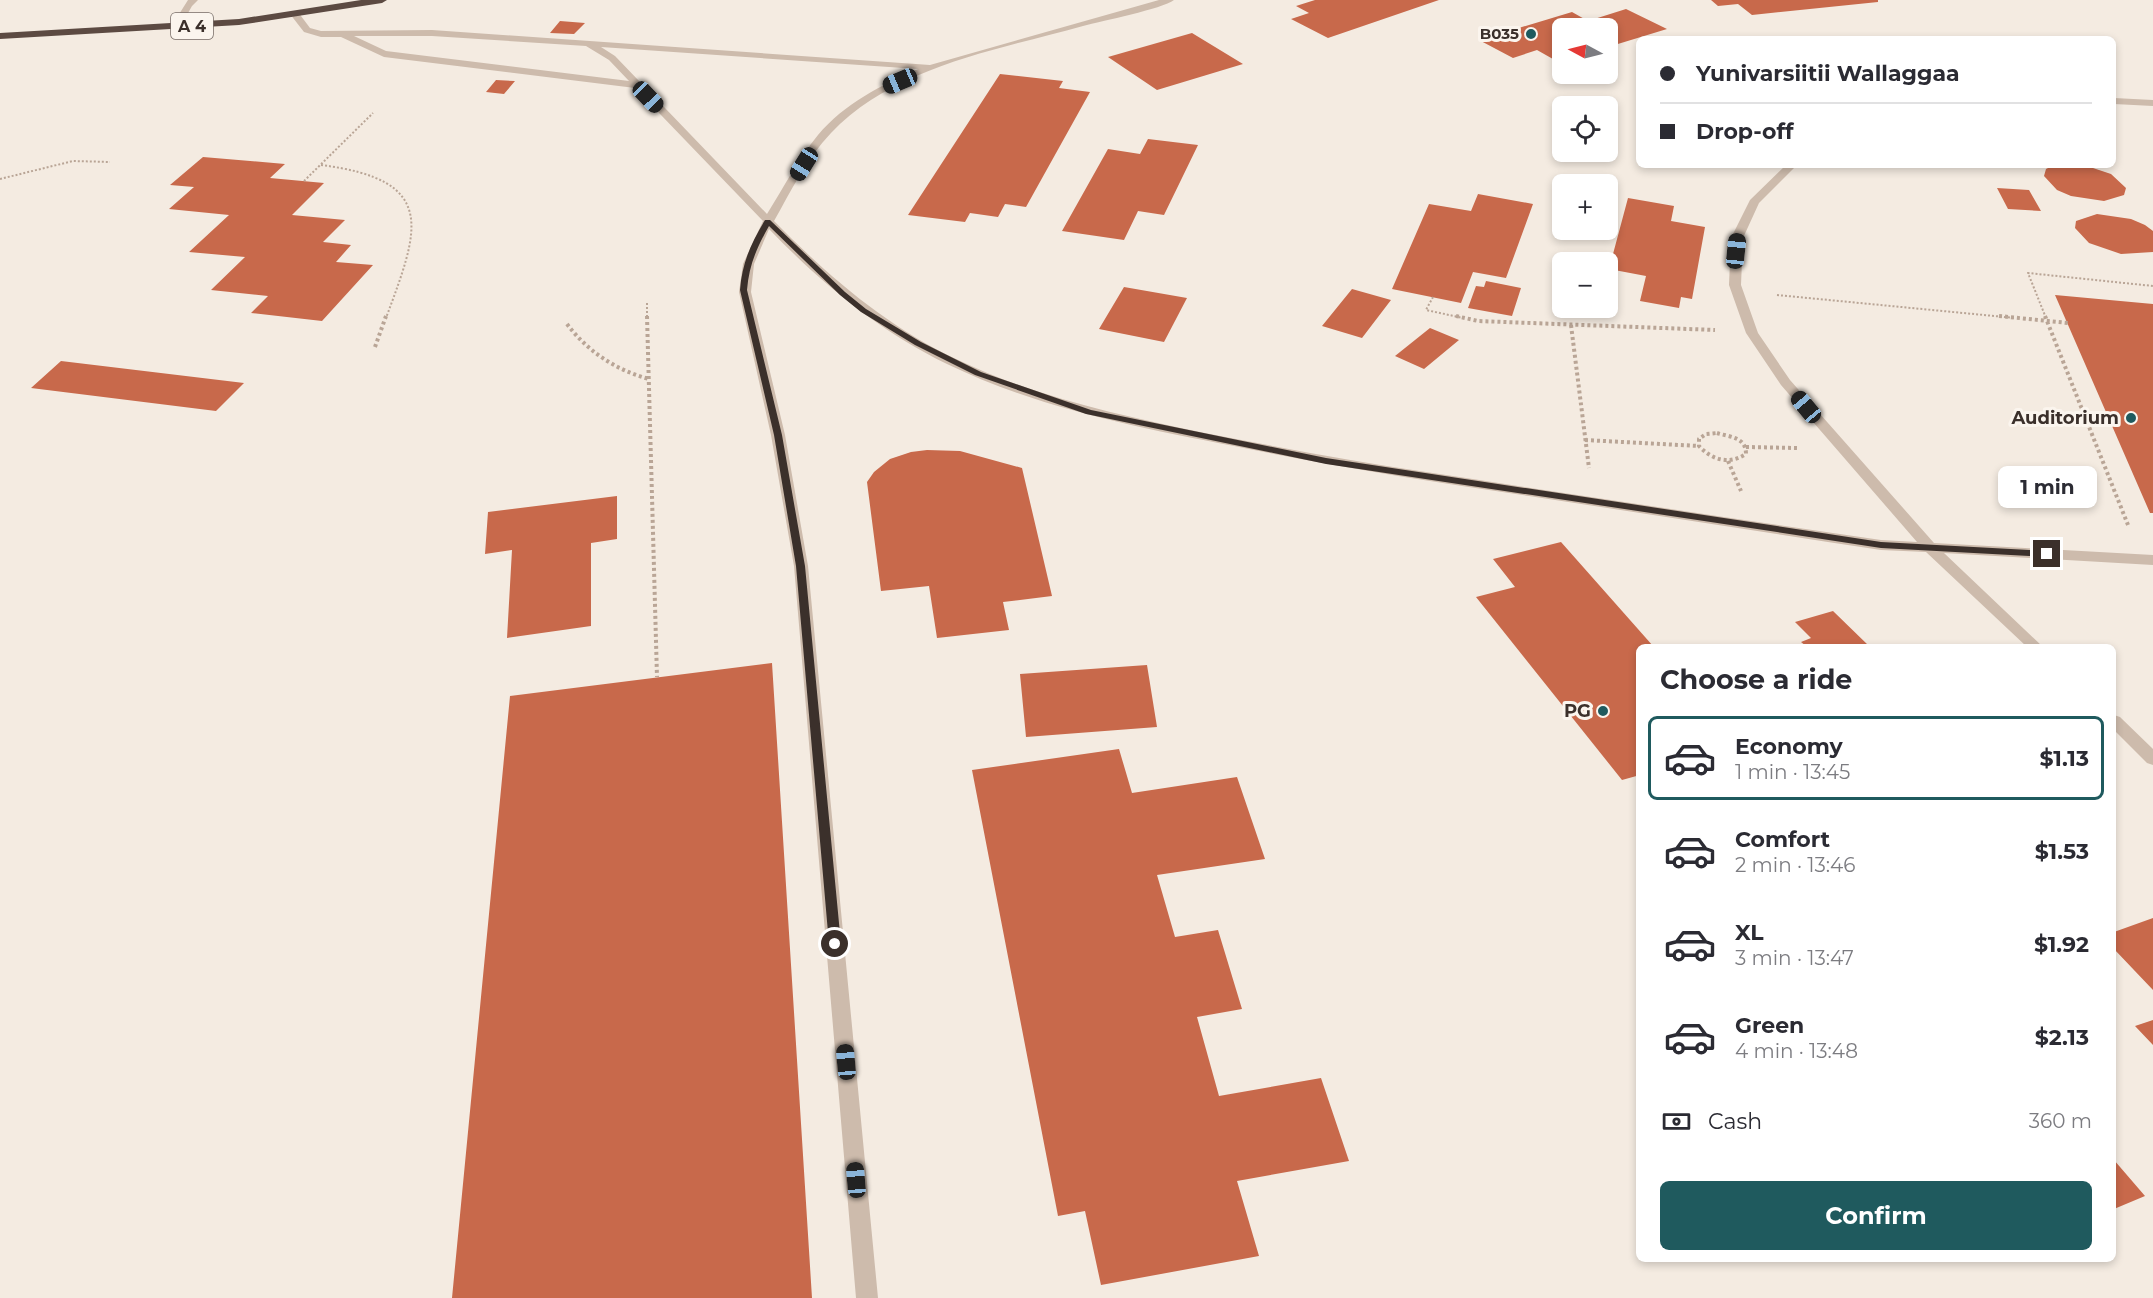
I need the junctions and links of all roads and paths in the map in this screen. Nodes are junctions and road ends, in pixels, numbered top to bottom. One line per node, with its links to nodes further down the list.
1 (194, 0): 5 (street)
2 (382, 0): 4 (highway, A 4)
3 (1170, 0): 9 (street)
4 (295, 14): 5 (highway, A 4); 6 (street)
5 (176, 27): 7 (highway, A 4)
6 (344, 35): 8 (street); 10 (street)
7 (0, 36)
8 (589, 44): 9 (street); 10 (street)
9 (933, 68): 19 (street)
10 (636, 85): 19 (street)
11 (2116, 101): 12 (street)
12 (2153, 102)
13 (373, 113): 15 (path)
14 (110, 162): 17 (path)
15 (321, 165): 18 (path); 29 (path)
16 (1789, 168): 21 (street)
17 (0, 179)
18 (304, 181)
19 (768, 222): 33 (street); 40 (street)
20 (2153, 286): 24 (path)
21 (1737, 291): 24 (path); 28 (street)
22 (1433, 297): 27 (path)
23 (647, 303): 30 (path)
24 (2046, 321): 25 (path); 35 (path)
25 (2067, 323)
26 (567, 324): 30 (path)
27 (1571, 326): 28 (path); 31 (path)
28 (1752, 333): 34 (street)
29 (375, 347)
30 (649, 379): 37 (path)
31 (1585, 440): 32 (path); 33 (path)
32 (1699, 446): 32 (path)
33 (1593, 502): 34 (street)
34 (1929, 547): 35 (street); 36 (street)
35 (2147, 560)
36 (2033, 644)
37 (657, 678)
38 (2116, 724): 39 (street)
39 (2153, 759)
40 (867, 1298)

